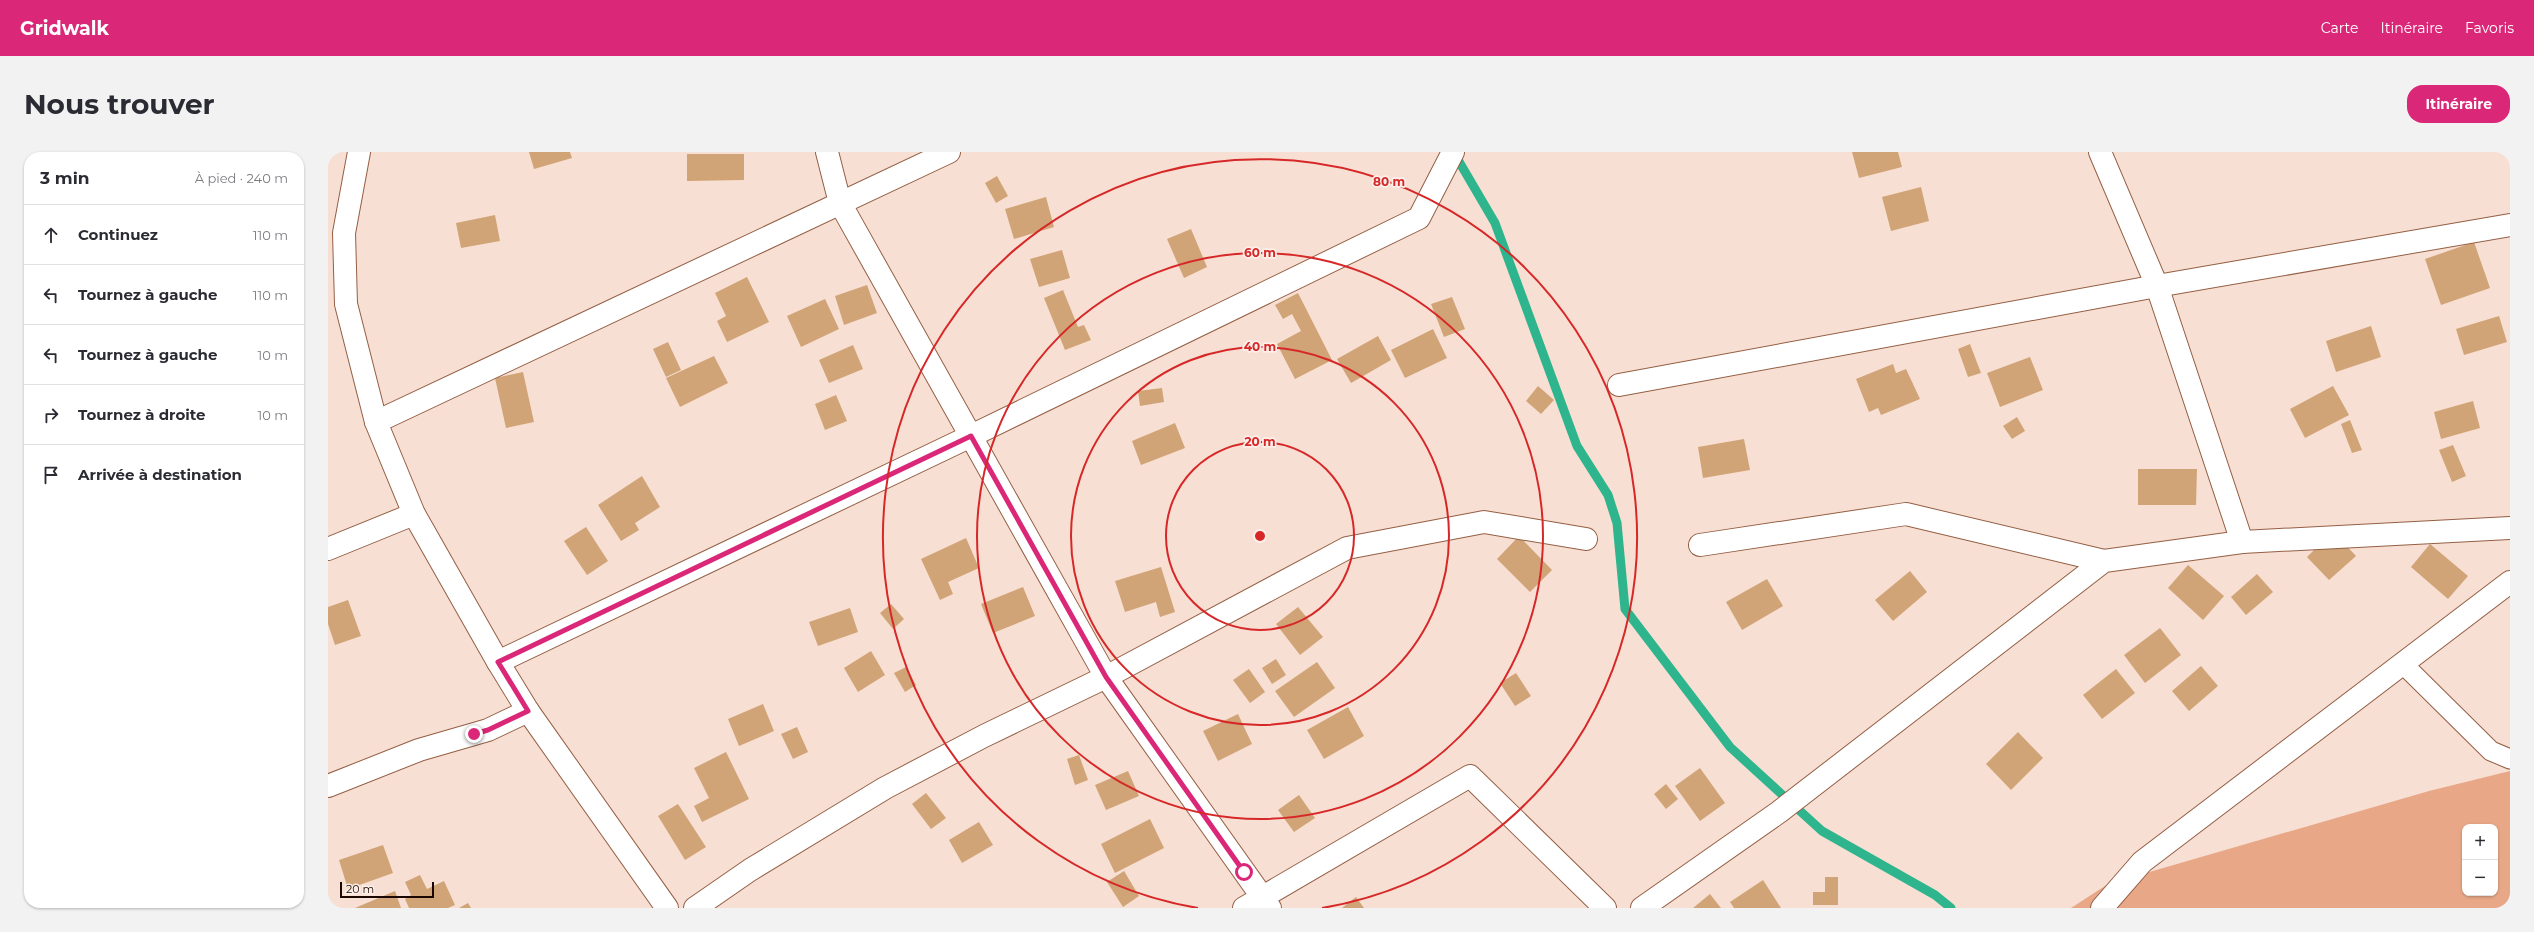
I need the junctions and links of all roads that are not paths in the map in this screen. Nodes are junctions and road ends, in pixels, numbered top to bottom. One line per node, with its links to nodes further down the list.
1 (358, 152): 10 (street)
2 (827, 152): 6 (street)
3 (949, 152): 6 (street)
4 (2100, 152): 8 (street)
5 (1449, 160): 11 (street)
6 (840, 203): 10 (street); 11 (street)
7 (2510, 225): 8 (street)
8 (2157, 286): 9 (street); 15 (street)
9 (1620, 385)
10 (376, 422): 12 (street)
11 (971, 436): 20 (street); 22 (street)
12 (414, 514): 17 (street); 20 (street)
13 (2510, 528): 15 (street)
14 (1586, 540): 22 (street)
15 (2242, 542): 18 (street)
16 (1700, 545): 18 (street)
17 (328, 549)
18 (2104, 561): 30 (street)
19 (2510, 582): 21 (street)
20 (498, 662): 23 (street)
21 (2403, 664): 24 (lane); 31 (street)
22 (1106, 677): 26 (street); 28 (street)
23 (528, 711): 25 (street); 27 (street)
24 (2510, 759)
25 (328, 786)
26 (1259, 905): 29 (street)
27 (667, 908)
28 (695, 908)
29 (1605, 908)
30 (1642, 908)
31 (2102, 908)

